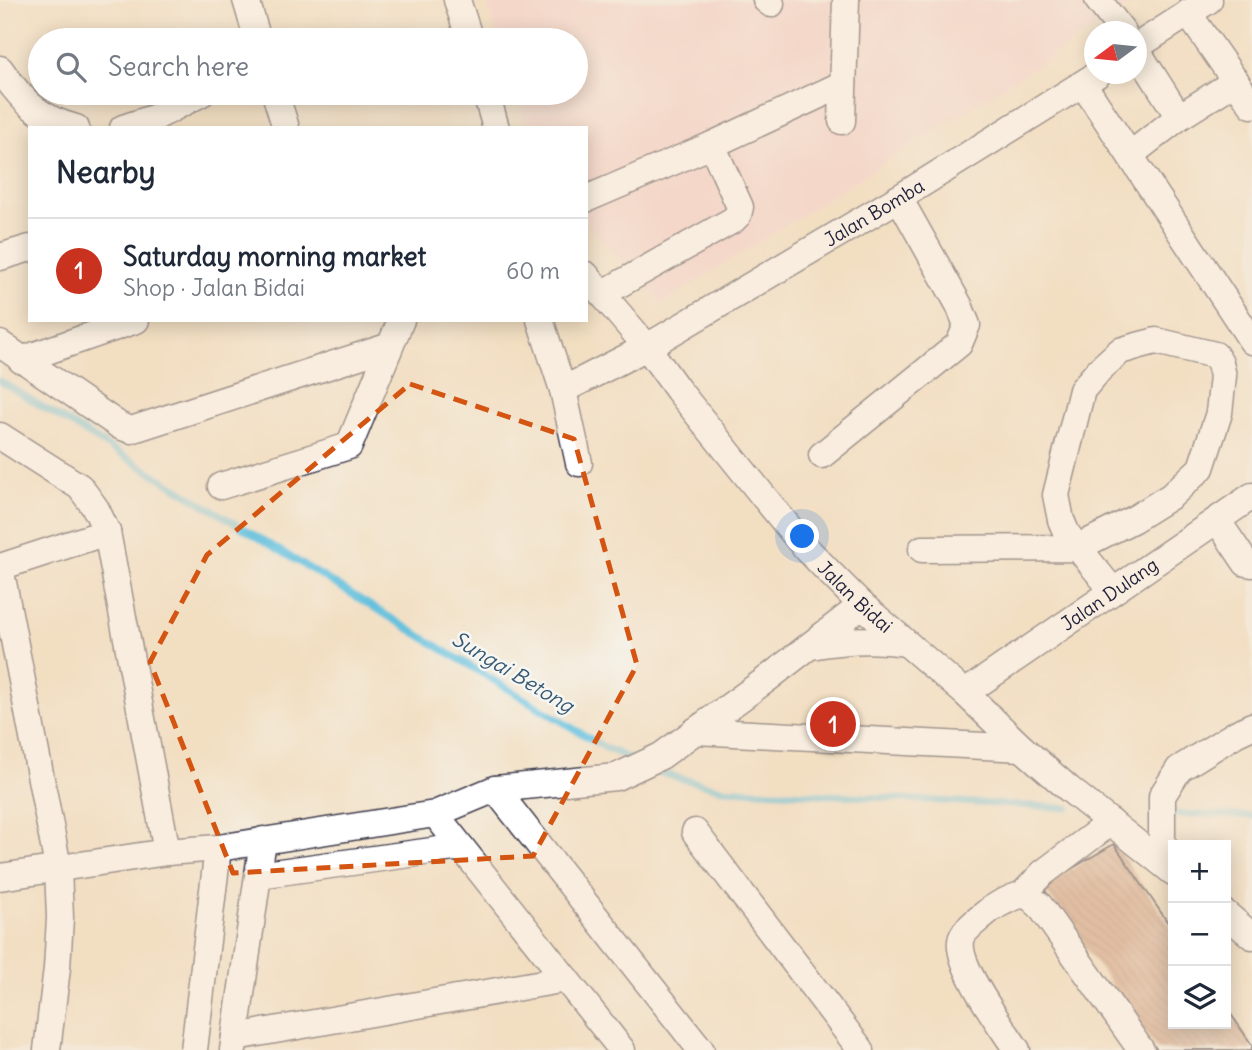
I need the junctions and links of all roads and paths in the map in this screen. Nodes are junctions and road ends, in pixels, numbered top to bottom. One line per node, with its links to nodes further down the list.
1 (246, 0): 7 (street)
2 (457, 0): 8 (street)
3 (846, 0): 14 (street)
4 (1098, 0): 6 (street)
5 (1199, 7): 9 (street); 12 (street)
6 (1114, 21)
7 (254, 28)
8 (466, 28)
9 (1147, 41)
10 (1147, 65): 22 (street)
11 (0, 69): 16 (street)
12 (1236, 82): 17 (street); 22 (street)
13 (1084, 83): 31 (street, Jalan Bomba)
14 (843, 84): 23 (street); 28 (street)
15 (1093, 84): 29 (street)
16 (28, 103)
17 (1252, 104)
18 (30, 105): 24 (street)
19 (179, 105): 25 (street)
20 (279, 105): 26 (street)
21 (489, 105): 27 (street)
22 (1180, 117): 29 (street)
23 (842, 121)
24 (70, 126)
25 (129, 126)
26 (285, 126)
27 (495, 126)
28 (712, 145): 30 (street); 34 (street)
29 (1130, 155): 38 (street)
30 (588, 198)
31 (899, 198): 41 (street, Jalan Bomba); 45 (street)
32 (28, 249): 33 (street)
33 (0, 257)
34 (594, 285): 41 (street, Jalan Bidai)
35 (130, 322): 42 (street)
36 (400, 322): 40 (street)
37 (541, 322): 43 (street)
38 (1252, 341)
39 (0, 344): 42 (street)
40 (390, 346): 42 (street); 47 (street)
41 (647, 347): 43 (street, Jalan Bomba); 55 (street, Jalan Bidai)
42 (22, 360)
43 (562, 390): 46 (street)
44 (0, 436): 50 (street)
45 (822, 454)
46 (579, 463)
47 (221, 486)
48 (1252, 496): 49 (street, Jalan Dulang)
49 (1217, 520): 53 (street); 56 (street, Jalan Dulang)
50 (107, 532): 54 (street); 71 (street)
51 (1077, 548): 51 (street); 52 (street); 56 (street)
52 (922, 549)
53 (1252, 564)
54 (0, 567): 73 (street)
55 (831, 574): 57 (street, Jalan Bidai); 58 (street)
56 (1113, 591): 60 (street, Jalan Dulang)
57 (862, 605): 58 (street); 59 (street, Jalan Bidai)
58 (813, 643): 59 (street); 62 (street)
59 (905, 643): 60 (street, Jalan Bidai)
60 (965, 693): 63 (street, Jalan Bidai)
61 (1252, 726): 72 (street)
62 (695, 731): 63 (street); 64 (street)
63 (1022, 748): 66 (street, Jalan Bidai)
64 (495, 789): 65 (street); 85 (street)
65 (435, 814): 68 (street); 69 (street)
66 (1111, 822): 74 (street, Jalan Bidai); 77 (street)
67 (695, 832): 86 (street)
68 (264, 840): 70 (street); 75 (street)
69 (461, 847): 75 (street); 80 (street)
70 (218, 848): 71 (street); 83 (street)
71 (167, 852): 73 (street)
72 (1168, 860)
73 (58, 867): 76 (street); 82 (street)
74 (1168, 868)
75 (258, 876): 81 (street)
76 (0, 877)
77 (1023, 894): 87 (street); 88 (street)
78 (1231, 918): 79 (street)
79 (1252, 936)
80 (566, 979): 81 (street); 84 (street)
81 (234, 1044)
82 (47, 1050)
83 (194, 1050)
84 (622, 1050)
85 (701, 1050)
86 (861, 1050)
87 (1017, 1050)
88 (1141, 1050)

